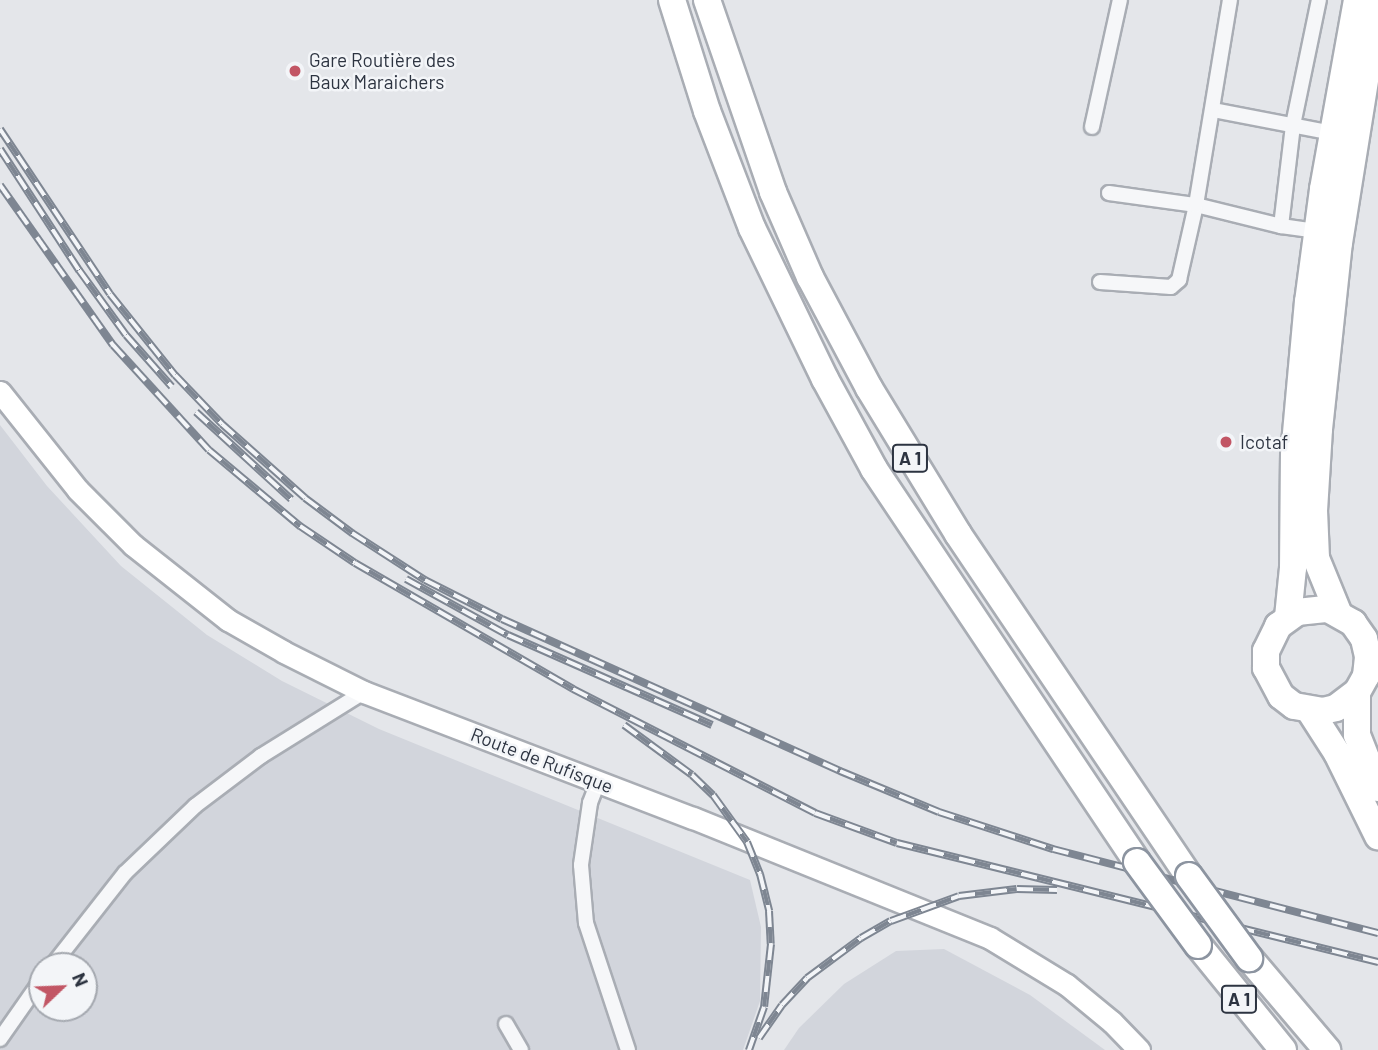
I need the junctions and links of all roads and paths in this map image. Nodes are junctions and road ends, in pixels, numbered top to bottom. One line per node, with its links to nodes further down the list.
1 (672, 0): 33 (highway, A 1, bridge)
2 (707, 0): 34 (highway, A 1, bridge)
3 (1120, 0): 10 (street)
4 (1230, 0): 8 (street)
5 (1318, 0): 9 (street)
6 (1357, 0): 11 (highway)
7 (1378, 0): 18 (highway)
8 (1213, 110): 9 (street); 13 (street)
9 (1293, 125): 11 (street); 14 (street)
10 (1092, 127)
11 (1333, 133): 15 (highway)
12 (1109, 193): 13 (street)
13 (1196, 205): 14 (street); 16 (street)
14 (1281, 226): 15 (street)
15 (1318, 231): 19 (highway)
16 (1100, 282)
17 (0, 392): 20 (main road, Route de Rufisque)
18 (1338, 612): 19 (highway); 21 (highway)
19 (1288, 617): 22 (highway)
20 (365, 692): 23 (main road, Route de Rufisque); 26 (street)
21 (1357, 692): 22 (highway); 24 (highway)
22 (1310, 711): 25 (highway)
23 (598, 782): 31 (street); 32 (main road, Route de Rufisque)
24 (1378, 788)
25 (1378, 836)
26 (63, 952)
27 (28, 999): 29 (street)
28 (506, 1024): 30 (street)
29 (0, 1039)
30 (521, 1050)
31 (628, 1050)
32 (1139, 1050)
33 (1283, 1050)
34 (1327, 1050)

